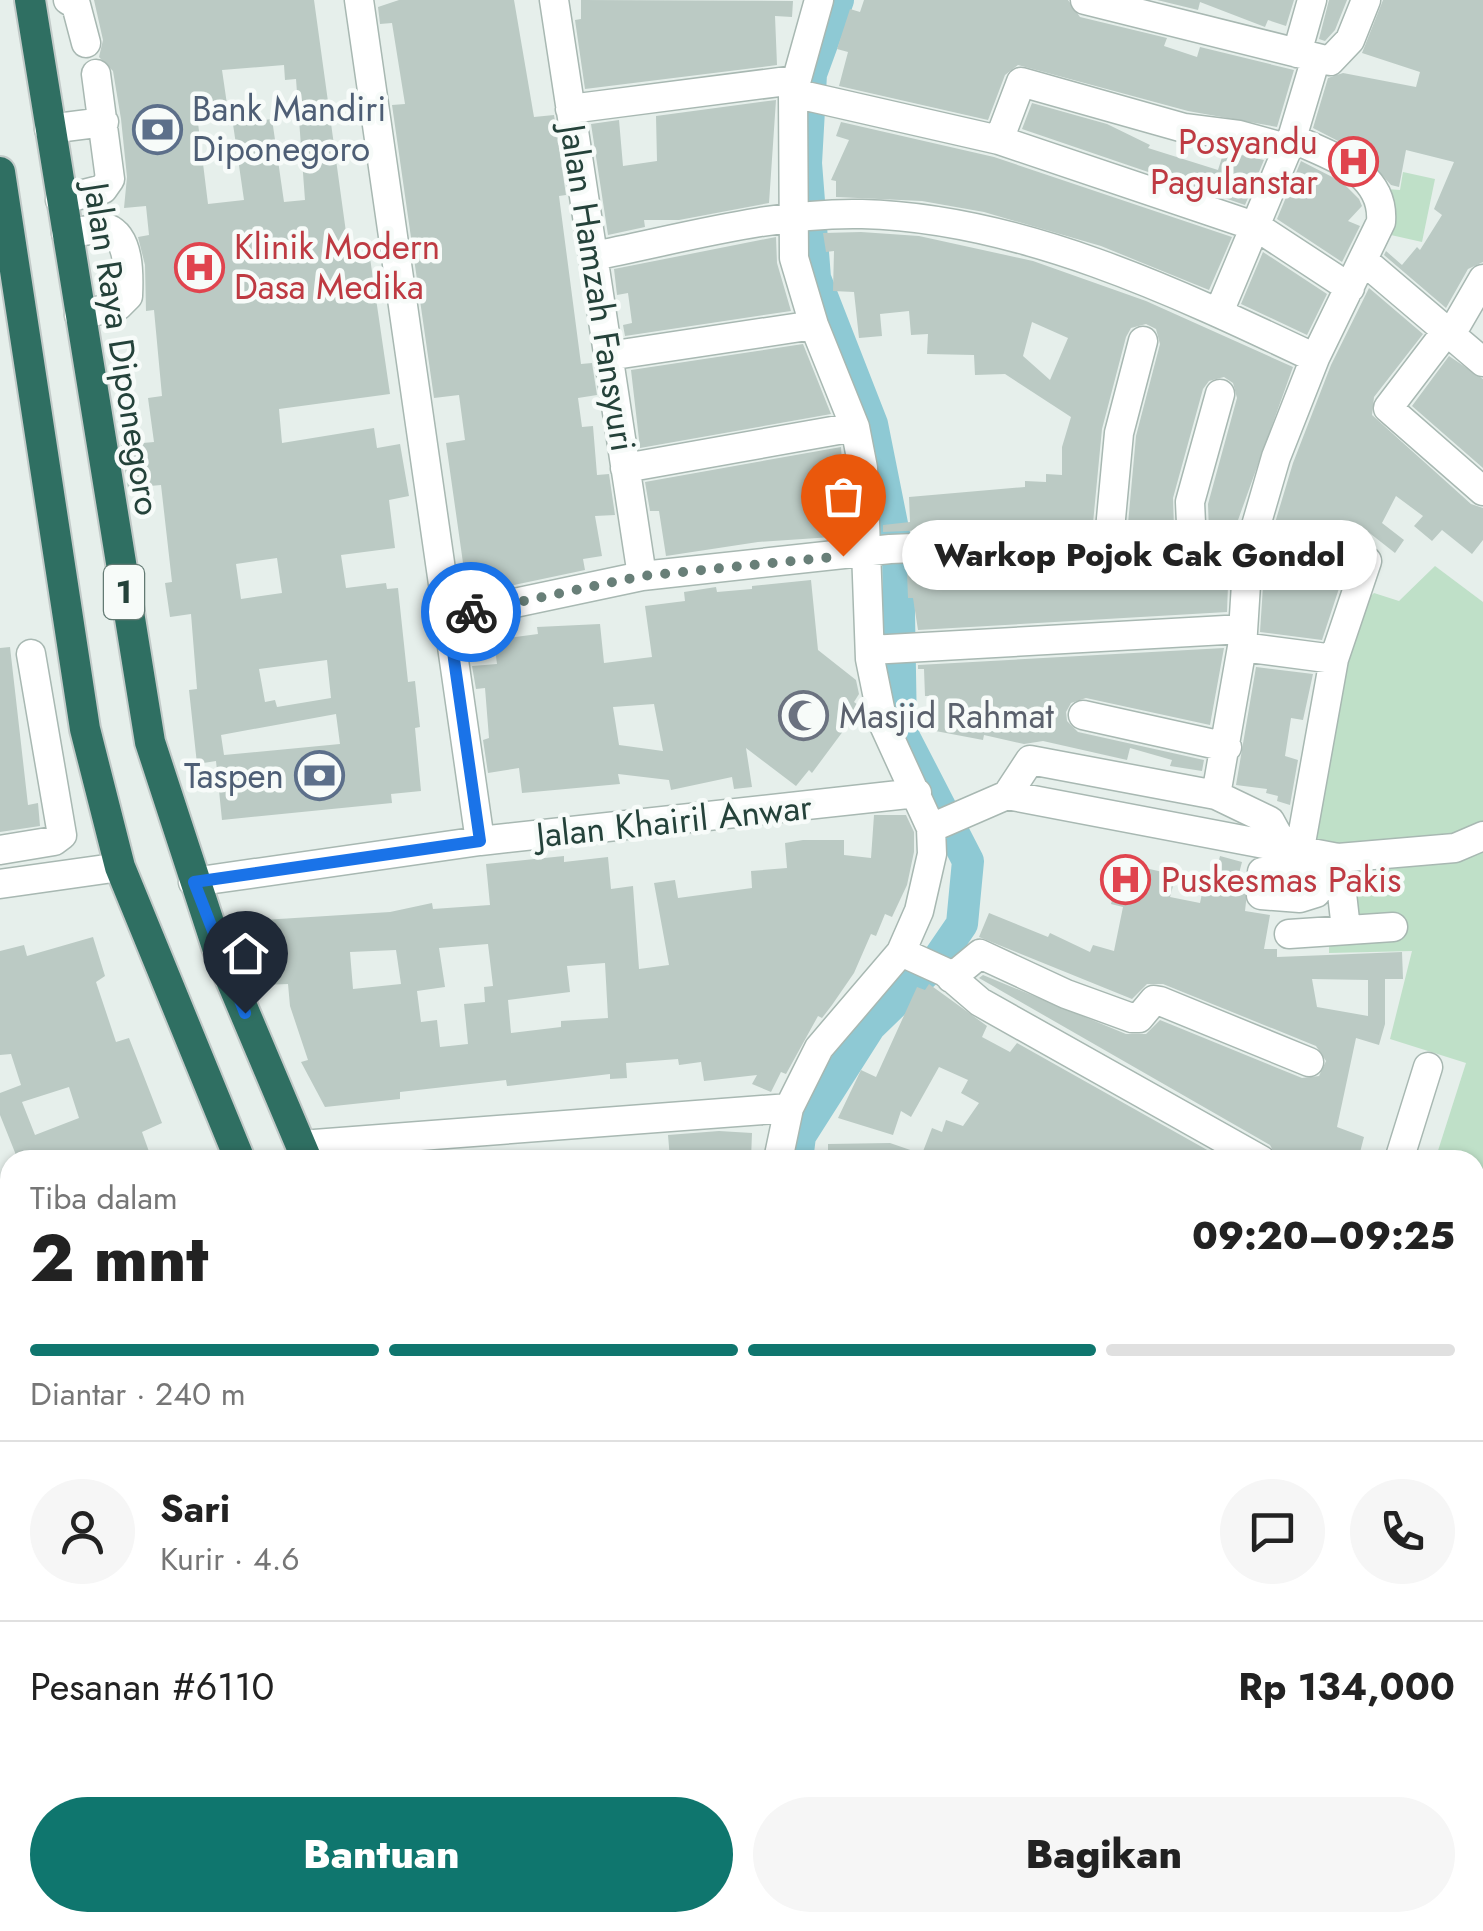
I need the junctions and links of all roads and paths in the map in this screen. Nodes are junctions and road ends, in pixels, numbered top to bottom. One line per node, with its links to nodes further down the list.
1 (30, 0): 15 (highway, Jalan Raya Diponegoro / 1)
2 (68, 0): 9 (street)
3 (359, 0): 45 (street)
4 (554, 0): 13 (street, Jalan Hamzah Fansyuri)
5 (819, 0): 12 (street)
6 (1084, 0): 10 (street)
7 (1312, 0): 10 (street)
8 (1366, 0): 10 (street)
9 (86, 44)
10 (1307, 55): 17 (street)
11 (96, 74): 14 (street)
12 (804, 93): 13 (street); 16 (street); 20 (street)
13 (570, 109): 23 (street, Jalan Hamzah Fansyuri)
14 (104, 122): 15 (street); 19 (street)
15 (49, 129): 19 (highway, Jalan Raya Diponegoro / 1)
16 (999, 140): 17 (street); 21 (street)
17 (1289, 143): 21 (street); 24 (street)
18 (0, 172): 51 (highway, 1)
19 (60, 200): 22 (highway, Jalan Raya Diponegoro / 1)
20 (806, 218): 23 (street); 27 (street); 29 (street)
21 (1258, 227): 26 (street); 27 (street)
22 (66, 233): 28 (highway, Jalan Raya Diponegoro / 1); 28 (street)
23 (593, 256): 32 (street, Jalan Hamzah Fansyuri)
24 (1364, 261): 26 (street); 30 (street)
25 (1483, 280): 30 (street)
26 (1350, 288): 33 (street)
27 (1219, 312): 33 (street)
28 (79, 315): 66 (highway, Jalan Raya Diponegoro / 1)
29 (814, 324): 32 (street); 36 (street)
30 (1448, 334): 34 (street); 38 (street)
31 (1144, 341): 39 (street)
32 (608, 356): 37 (street, Jalan Hamzah Fansyuri)
33 (1315, 358): 42 (street)
34 (1483, 362)
35 (1220, 394): 40 (street)
36 (855, 427): 37 (street); 41 (street)
37 (625, 468): 44 (street, Jalan Hamzah Fansyuri)
38 (1481, 486)
39 (1109, 540): 40 (street); 41 (street)
40 (1192, 545): 42 (street)
41 (878, 552): 44 (street); 47 (street)
42 (1248, 552): 46 (street)
43 (1367, 561): 49 (street)
44 (642, 576): 45 (street)
45 (448, 617): 61 (street)
46 (1242, 638): 47 (street); 49 (street); 53 (street)
47 (888, 648): 55 (street)
48 (30, 654): 52 (street)
49 (1334, 658): 64 (street)
50 (1083, 716): 53 (street)
51 (85, 729): 52 (street); 65 (highway, 1)
52 (44, 737): 62 (street)
53 (1228, 748): 57 (street)
54 (1122, 778): 56 (street); 57 (street); 58 (street)
55 (917, 793): 59 (street); 61 (street, Jalan Khairil Anwar)
56 (1007, 795): 58 (street); 59 (street)
57 (1216, 796): 64 (street)
58 (1117, 814): 64 (street)
59 (946, 822): 71 (street)
60 (1483, 836): 63 (street)
61 (480, 841): 66 (street, Jalan Khairil Anwar)
62 (0, 850)
63 (1338, 858): 64 (street); 69 (street)
64 (1272, 863)
65 (120, 867): 67 (street); 75 (highway, 1)
66 (194, 882): 76 (highway, Jalan Raya Diponegoro / 1)
67 (0, 884)
68 (1393, 928): 69 (street)
69 (1346, 929): 70 (street)
70 (1289, 934)
71 (930, 966): 72 (street); 74 (street); 79 (street)
72 (1309, 1062)
73 (1428, 1067): 80 (street)
74 (789, 1108): 77 (street); 78 (street)
75 (236, 1150)
76 (303, 1150)
77 (336, 1150)
78 (780, 1150)
79 (1244, 1150)
80 (1402, 1150)

